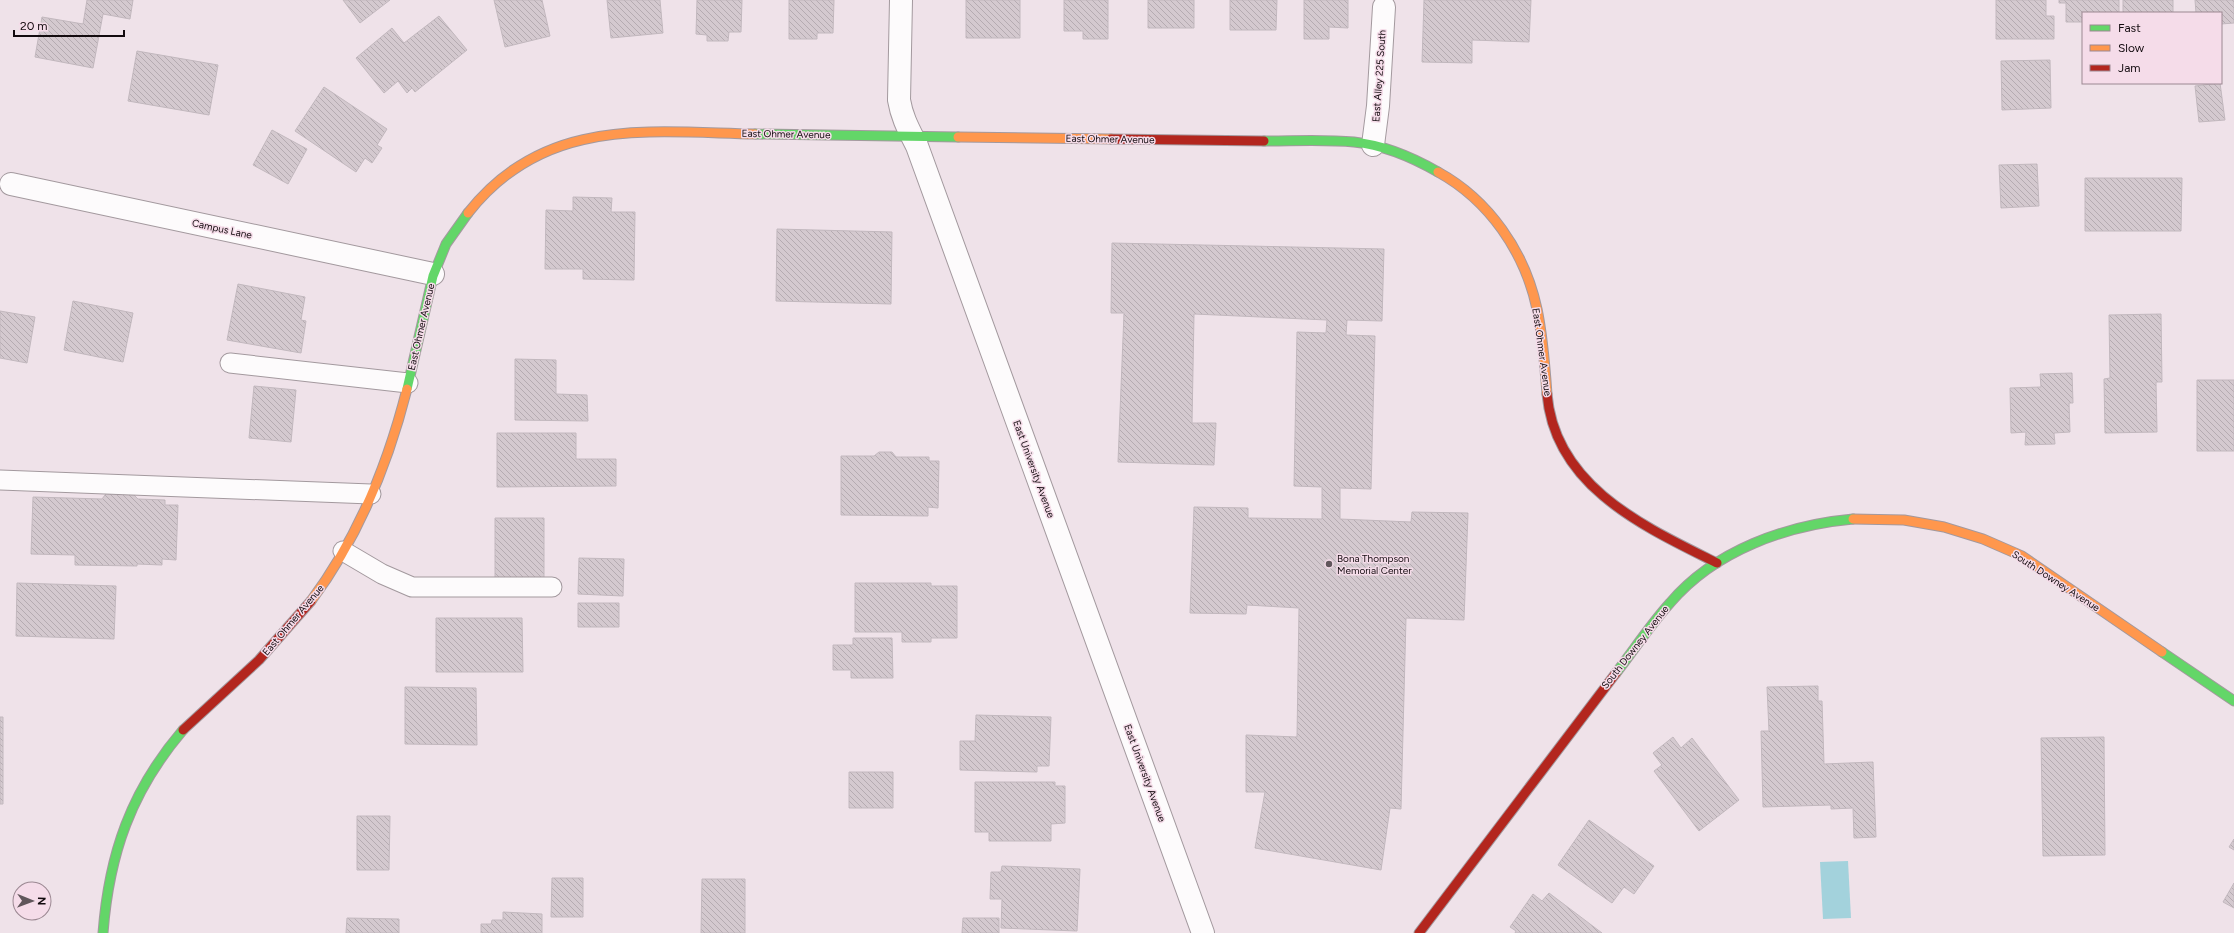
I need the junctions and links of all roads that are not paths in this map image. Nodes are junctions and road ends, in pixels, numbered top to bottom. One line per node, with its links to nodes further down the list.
1 (901, 0): 3 (street, East University Avenue)
2 (1384, 7): 4 (street, East Alley 225 South)
3 (912, 136): 4 (street, East Ohmer Avenue); 6 (street, East Ohmer Avenue); 16 (street, East University Avenue)
4 (1373, 145): 12 (street, East Ohmer Avenue)
5 (11, 184): 6 (street, Campus Lane)
6 (433, 274): 8 (street, East Ohmer Avenue)
7 (230, 363): 8 (lane)
8 (408, 382): 10 (street, East Ohmer Avenue)
9 (0, 480): 10 (lane)
10 (371, 494): 11 (street, East Ohmer Avenue)
11 (343, 551): 13 (lane); 15 (street, East Ohmer Avenue)
12 (1718, 563): 14 (street, South Downey Avenue); 17 (street, South Downey Avenue)
13 (552, 587)
14 (2234, 701)
15 (103, 933)
16 (1203, 933)
17 (1419, 933)

